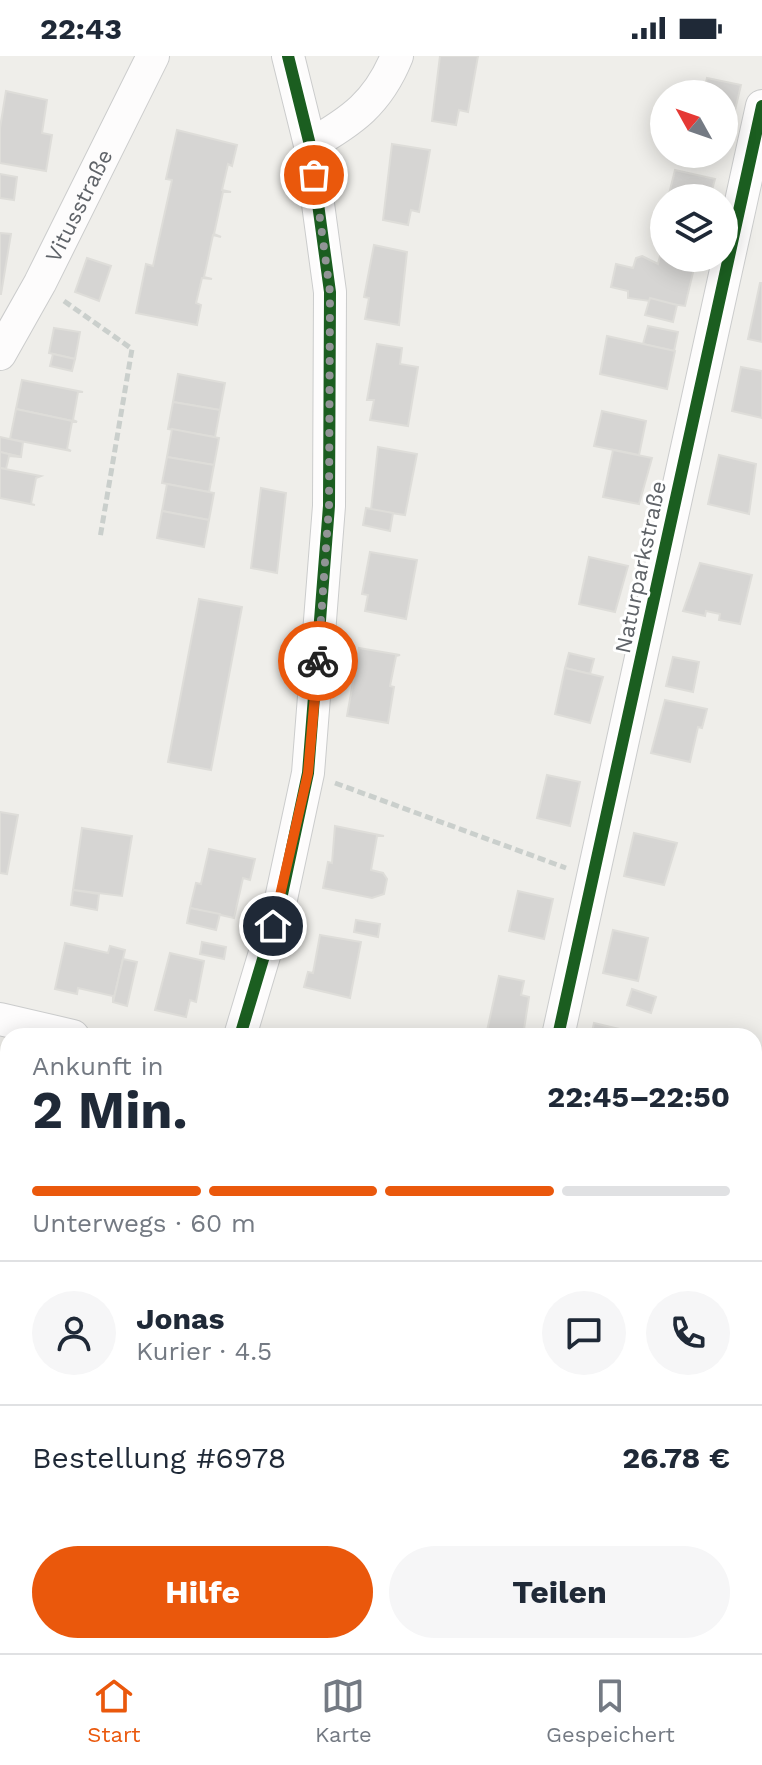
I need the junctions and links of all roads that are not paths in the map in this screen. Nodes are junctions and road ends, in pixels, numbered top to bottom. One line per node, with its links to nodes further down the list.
1 (153, 56): 6 (street, Vitusstraße)
2 (288, 56): 5 (street)
3 (397, 56): 5 (street)
4 (762, 106): 10 (street, Naturparkstraße)
5 (310, 145): 9 (street)
6 (0, 354)
7 (0, 1019): 8 (street)
8 (39, 1028)
9 (242, 1028)
10 (560, 1028)

